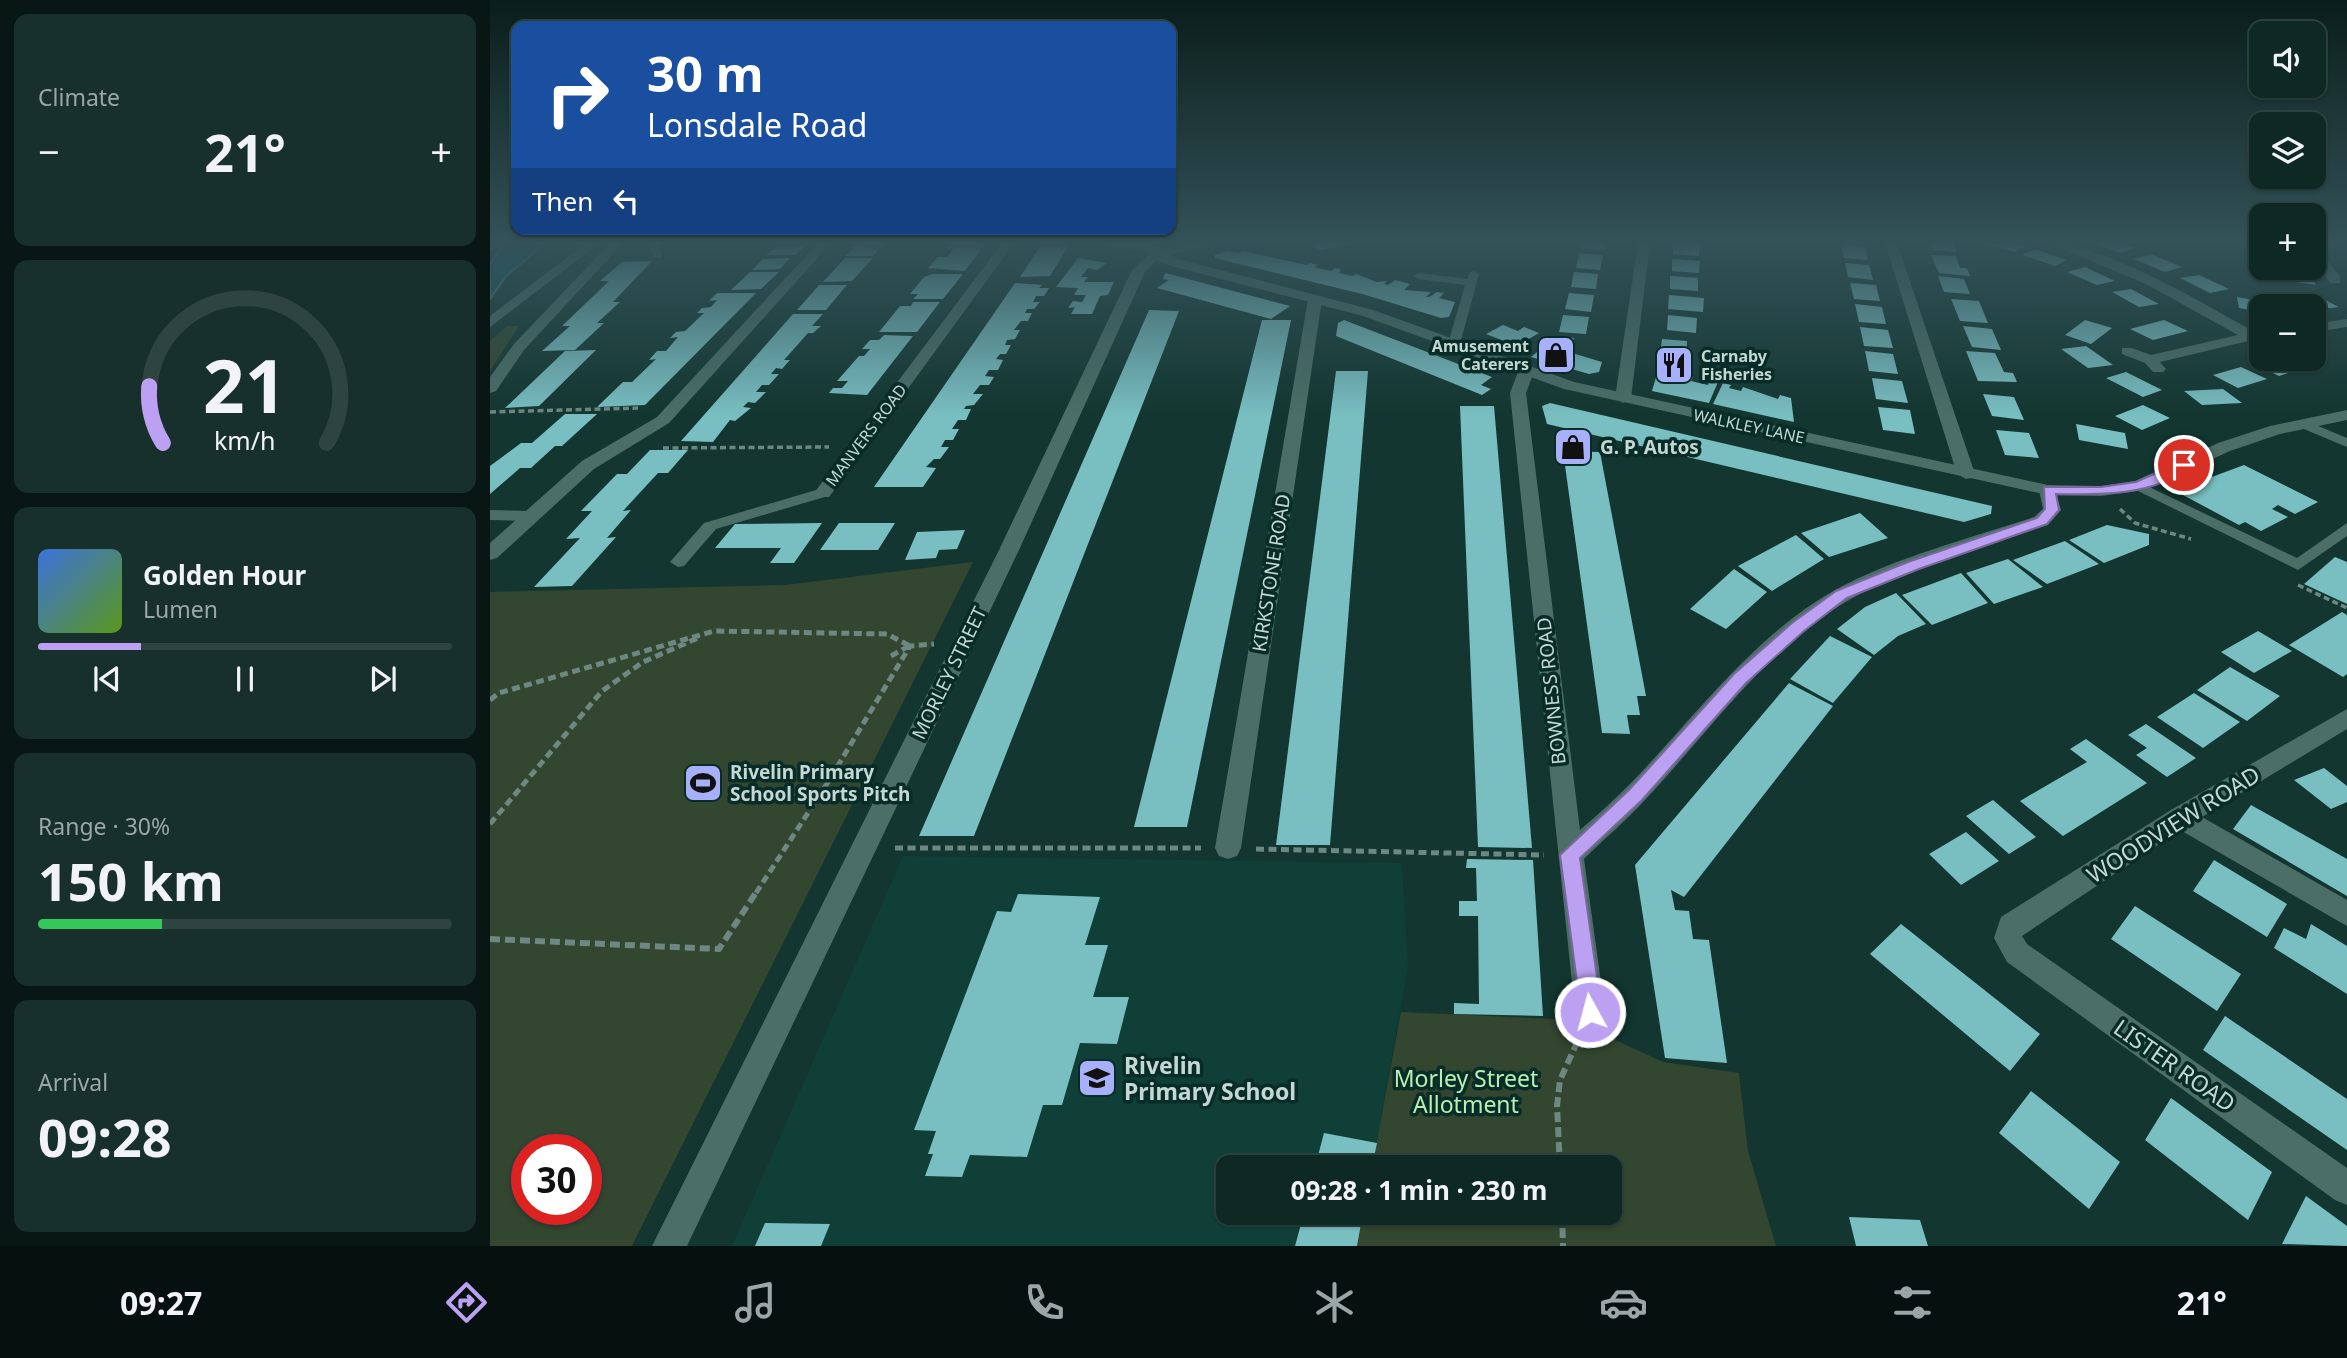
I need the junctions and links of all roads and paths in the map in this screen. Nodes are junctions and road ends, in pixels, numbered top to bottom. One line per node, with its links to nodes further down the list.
1 (517, 301): 12 (street)
2 (562, 301): 20 (street)
3 (772, 301): 22 (street)
4 (965, 301): 27 (street, MANVERS ROAD)
5 (1124, 301): 39 (street, MORLEY STREET)
6 (1315, 301): 48 (street, KIRKSTONE ROAD)
7 (1323, 301): 17 (street, WALKLEY LANE)
8 (1466, 301): 17 (lane)
9 (1636, 301): 21 (street)
10 (1910, 301): 29 (street)
11 (2190, 301): 15 (street)
12 (490, 323)
13 (2347, 323): 14 (street)
14 (2326, 326)
15 (2249, 331)
16 (2249, 337): 18 (street)
17 (1454, 344): 19 (street, WALKLEY LANE)
18 (2127, 351)
19 (1526, 372): 21 (street, WALKLEY LANE); 49 (street, BOWNESS ROAD)
20 (490, 388)
21 (1623, 398): 29 (street, WALKLEY LANE)
22 (674, 408): 23 (path); 28 (street)
23 (490, 412)
24 (2347, 415): 25 (street, WALKLEY LANE)
25 (2304, 424): 26 (lane); 30 (street, WALKLEY LANE)
26 (2347, 443)
27 (857, 447): 28 (path); 32 (street, MANVERS ROAD)
28 (617, 448): 34 (street)
29 (1966, 474): 31 (street, WALKLEY LANE)
30 (2139, 486): 31 (street, WALKLEY LANE); 35 (lane)
31 (2049, 490): 49 (street)
32 (823, 493): 37 (lane, MANVERS ROAD)
33 (490, 515): 34 (lane)
34 (531, 516): 36 (street)
35 (2347, 528)
36 (490, 554)
37 (678, 562)
38 (713, 631): 40 (path); 43 (path); 47 (path)
39 (964, 642): 40 (path); 57 (street, MORLEY STREET)
40 (910, 646): 41 (path); 52 (path)
41 (891, 656)
42 (490, 693): 43 (path)
43 (499, 693): 44 (path)
44 (490, 700)
45 (2346, 720): 46 (street, WOODVIEW ROAD)
46 (2180, 817): 50 (street); 51 (street, WOODVIEW ROAD)
47 (490, 824)
48 (1228, 848)
49 (1570, 855): 53 (street, BOWNESS ROAD)
50 (2347, 914)
51 (2008, 938): 55 (street, LISTER ROAD)
52 (490, 939)
53 (1590, 1012): 54 (path)
54 (1560, 1155)
55 (2347, 1188)
56 (1562, 1225): 58 (path)
57 (669, 1246)
58 (1563, 1246)

